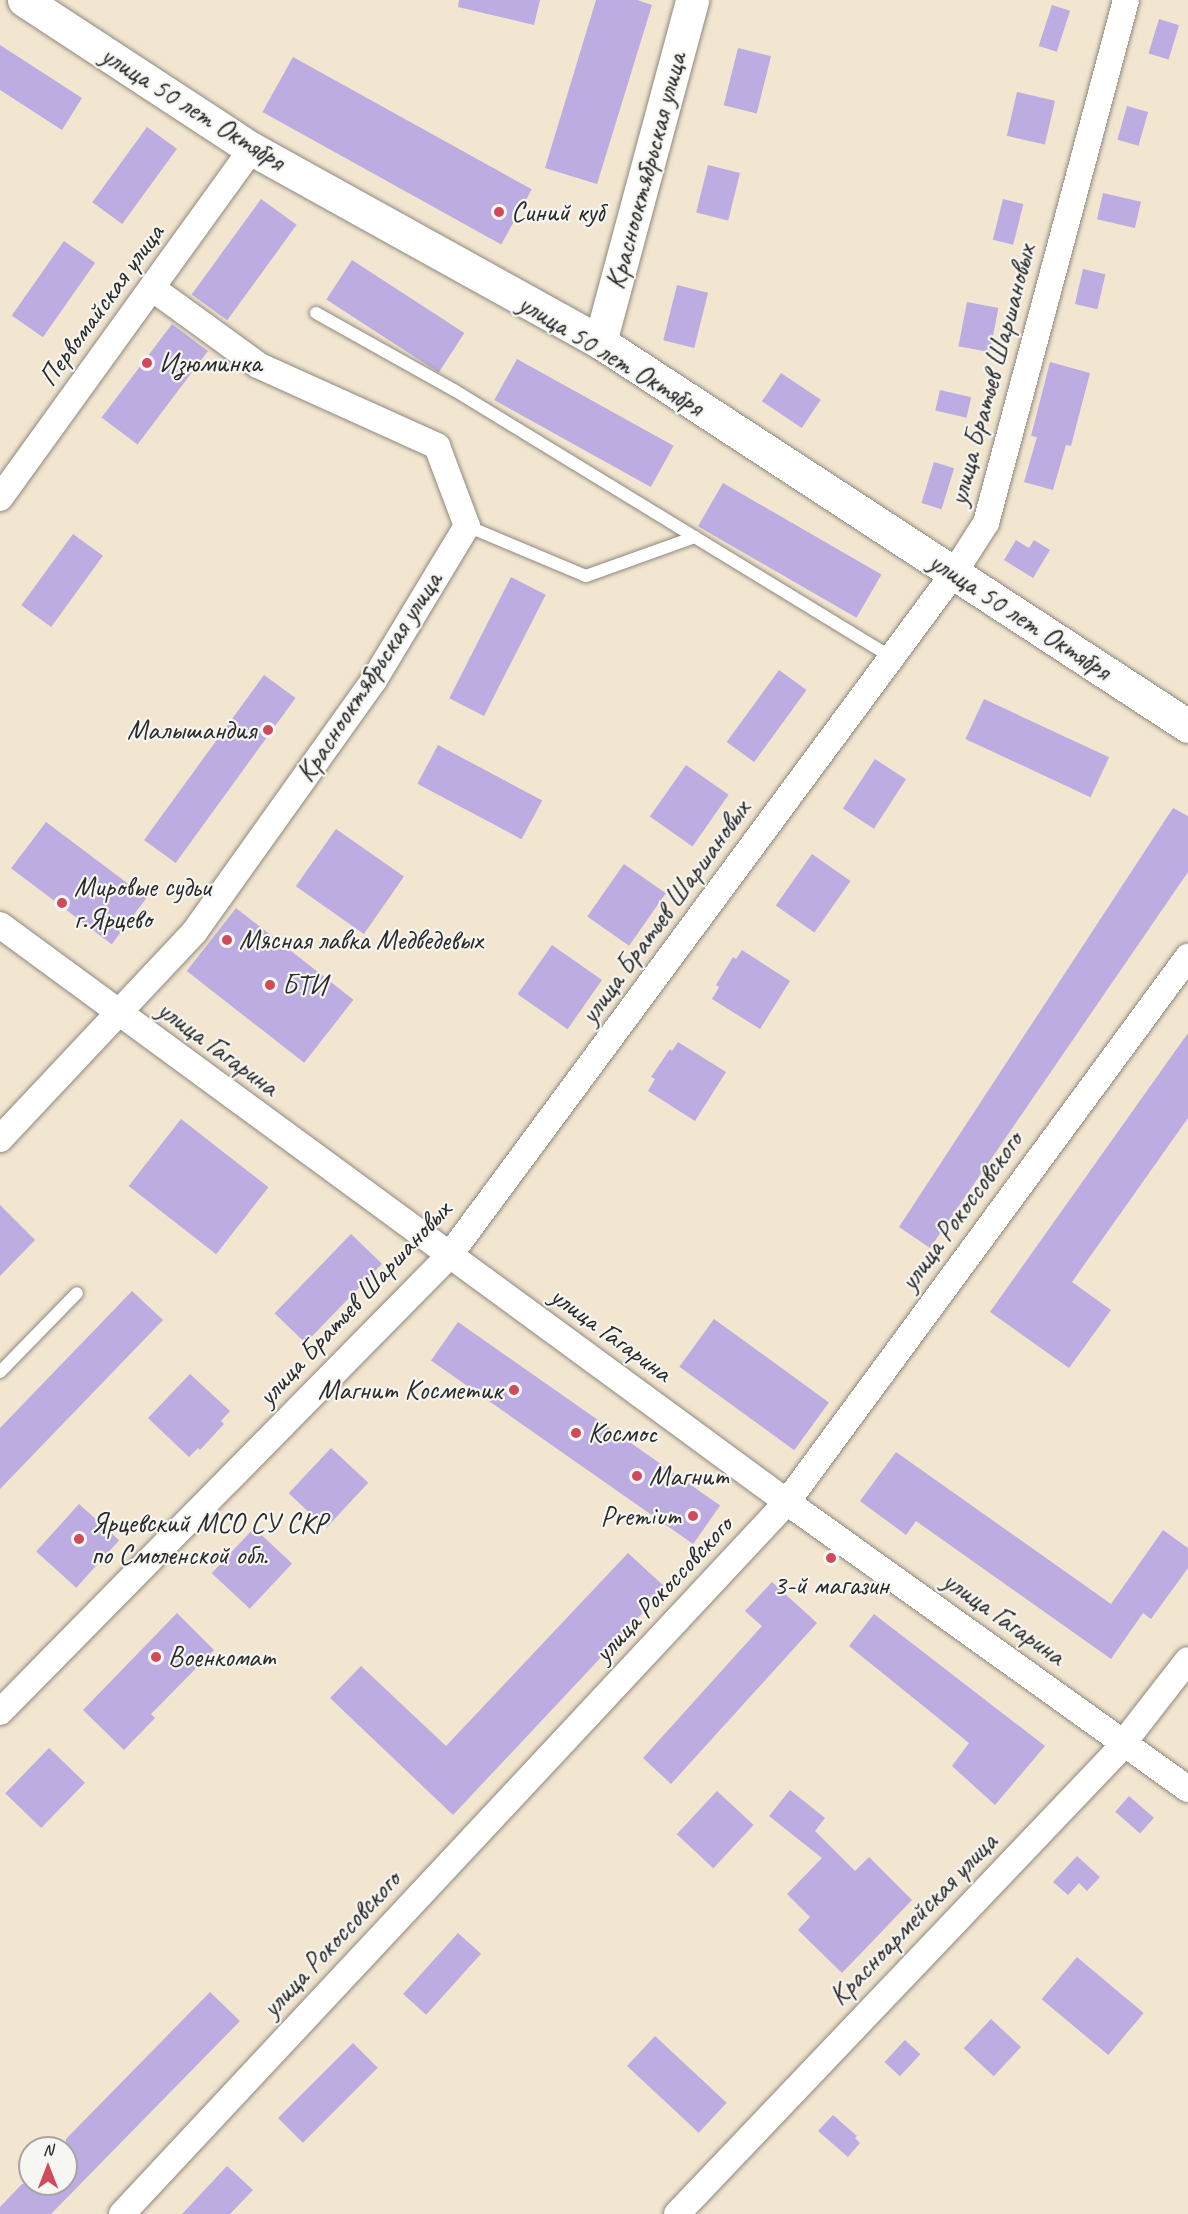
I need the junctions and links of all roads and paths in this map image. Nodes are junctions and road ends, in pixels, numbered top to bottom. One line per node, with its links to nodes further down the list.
1 (24, 0): 4 (street, улица 50 лет Октября)
2 (692, 0): 7 (street, Краснооктябрьская улица)
3 (1126, 0): 11 (street, улица Братьев Шаршановых)
4 (252, 149): 5 (street, Первомайская улица); 7 (street, улица 50 лет Октября)
5 (152, 288): 8 (street, Первомайская улица); 9 (street)
6 (315, 313): 10 (lane)
7 (600, 342): 11 (street, улица 50 лет Октября)
8 (0, 498)
9 (467, 526): 10 (lane); 16 (street, Краснооктябрьская улица)
10 (694, 537): 12 (lane)
11 (954, 573): 12 (street, улица Братьев Шаршановых); 13 (street, улица 50 лет Октября)
12 (891, 657): 18 (street, улица Братьев Шаршановых)
13 (1188, 726)
14 (0, 926): 16 (street, улица Гагарина)
15 (1188, 957): 21 (street, улица Рокоссовского)
16 (118, 1014): 17 (street, Краснооктябрьская улица); 18 (street, улица Гагарина)
17 (0, 1139)
18 (449, 1256): 21 (street, улица Гагарина); 23 (street, улица Братьев Шаршановых)
19 (77, 1293): 20 (lane)
20 (0, 1372)
21 (787, 1502): 24 (street, улица Гагарина); 26 (street, улица Рокоссовского)
22 (1188, 1660): 24 (street, Красноармейская улица)
23 (0, 1712)
24 (1124, 1742): 25 (street, улица Гагарина); 27 (street, Красноармейская улица)
25 (1188, 1789)
26 (122, 2214)
27 (677, 2214)

